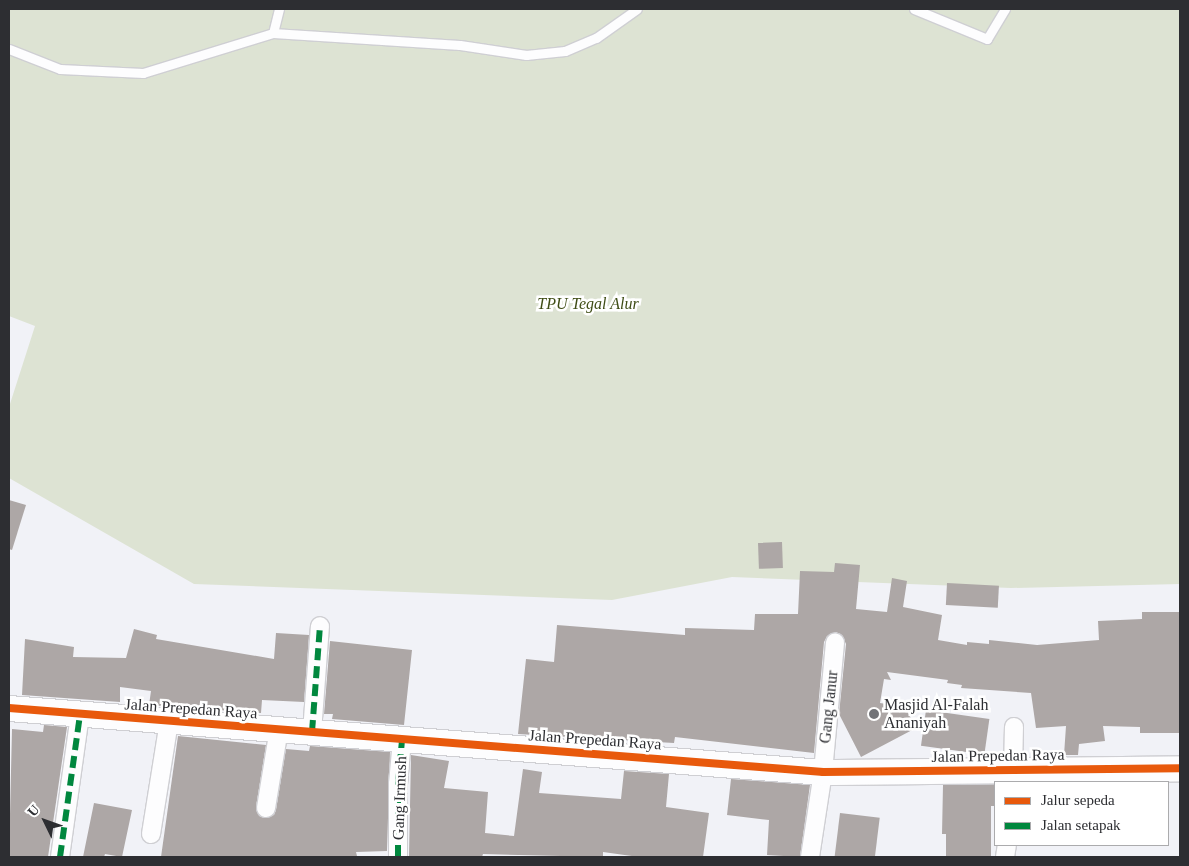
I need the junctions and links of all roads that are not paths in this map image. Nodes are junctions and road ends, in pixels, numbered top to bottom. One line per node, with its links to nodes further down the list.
1 (279, 9): 5 (lane)
2 (637, 9): 5 (lane)
3 (914, 9): 4 (lane)
4 (1005, 9)
5 (273, 33): 6 (lane)
6 (9, 49)
7 (320, 626): 14 (street)
8 (836, 643): 17 (street, Gang Janur)
9 (9, 708): 10 (street, Jalan Prepedan Raya)
10 (80, 714): 11 (street, Jalan Prepedan Raya); 21 (street)
11 (169, 721): 13 (street, Jalan Prepedan Raya); 20 (street)
12 (1014, 727): 18 (street)
13 (279, 729): 14 (street, Jalan Prepedan Raya); 19 (street)
14 (312, 732): 15 (street, Jalan Prepedan Raya)
15 (402, 740): 17 (street, Jalan Prepedan Raya); 22 (street, Gang Irmush)
16 (1180, 768): 18 (street, Jalan Prepedan Raya)
17 (823, 772): 18 (street, Jalan Prepedan Raya); 23 (street, Gang Janur)
18 (1016, 774)
19 (266, 808)
20 (151, 834)
21 (60, 857)
22 (398, 857)
23 (810, 857)

